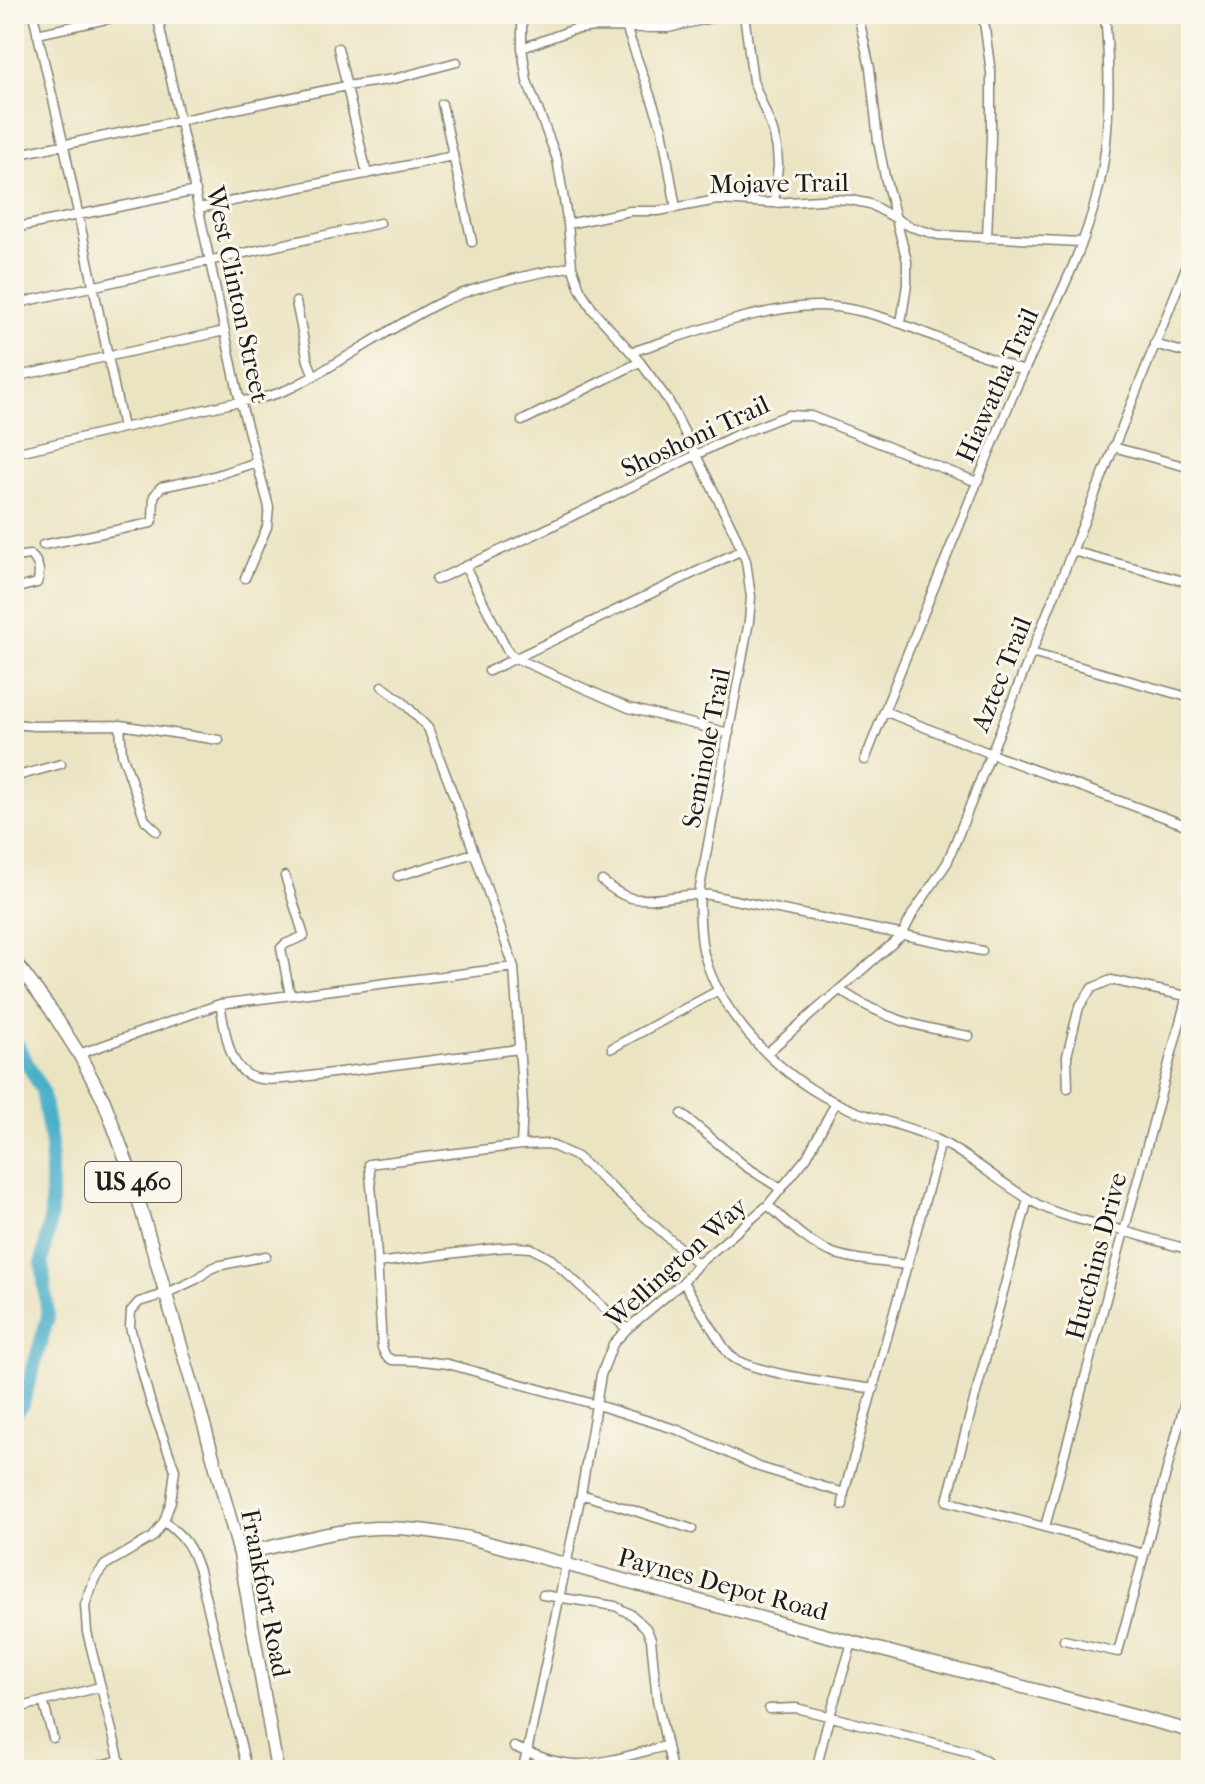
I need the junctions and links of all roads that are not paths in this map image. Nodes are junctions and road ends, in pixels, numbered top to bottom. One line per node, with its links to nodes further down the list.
1 (33, 14): 11 (street)
2 (130, 14): 11 (street)
3 (157, 14): 17 (street, West Clinton Street)
4 (522, 14): 13 (street, Seminole Trail)
5 (728, 14): 10 (street)
6 (744, 14): 23 (street)
7 (858, 14): 27 (street)
8 (983, 14): 31 (street)
9 (1105, 14): 33 (street, Hiawatha Trail)
10 (626, 27): 13 (street); 25 (street)
11 (37, 34): 18 (street)
12 (338, 48): 15 (street)
13 (522, 48): 29 (street, Seminole Trail)
14 (457, 62): 15 (street)
15 (346, 86): 17 (street); 21 (street)
16 (442, 104): 20 (street)
17 (180, 120): 18 (street); 22 (street, West Clinton Street)
18 (64, 146): 19 (street); 26 (street)
19 (14, 155)
20 (453, 156): 21 (street); 32 (street)
21 (367, 174): 24 (street)
22 (196, 191): 24 (street, West Clinton Street); 26 (street)
23 (774, 203): 25 (street, Mojave Trail); 27 (street, Mojave Trail)
24 (199, 208): 35 (street, West Clinton Street)
25 (676, 208): 29 (street, Mojave Trail)
26 (78, 215): 30 (street); 37 (street)
27 (896, 219): 31 (street, Mojave Trail); 40 (street)
28 (380, 223): 35 (street)
29 (568, 224): 36 (street, Seminole Trail)
30 (14, 228)
31 (987, 238): 33 (street, Mojave Trail)
32 (472, 242)
33 (1081, 242): 47 (street, Hiawatha Trail)
34 (1191, 255): 42 (street, Aztec Trail)
35 (210, 261): 37 (street); 41 (street, West Clinton Street)
36 (572, 266): 43 (street, Seminole Trail); 48 (street)
37 (93, 286): 39 (street); 45 (street)
38 (296, 302): 48 (street)
39 (14, 304)
40 (901, 323): 43 (street); 47 (street)
41 (225, 331): 45 (street); 50 (street, West Clinton Street)
42 (1154, 344): 44 (street); 53 (street, Aztec Trail)
43 (631, 352): 46 (street, Seminole Trail)
44 (1191, 354)
45 (108, 356): 49 (street); 52 (street)
46 (640, 362): 51 (street); 55 (street, Seminole Trail)
47 (1023, 371): 58 (street, Hiawatha Trail)
48 (314, 376): 50 (street)
49 (14, 377)
50 (241, 401): 52 (street); 56 (street, West Clinton Street)
51 (522, 421)
52 (123, 428): 54 (street)
53 (1113, 447): 57 (street); 61 (street, Aztec Trail)
54 (14, 453)
55 (696, 455): 58 (street, Shoshoni Trail); 60 (street, Seminole Trail); 63 (street, Shoshoni Trail)
56 (257, 462): 59 (street); 64 (street, West Clinton Street)
57 (1191, 468)
58 (977, 482): 73 (street, Hiawatha Trail)
59 (43, 545)
60 (742, 550): 69 (street); 76 (street, Seminole Trail)
61 (1072, 551): 66 (street); 68 (street, Aztec Trail)
62 (14, 557): 67 (street)
63 (465, 566): 65 (street, Shoshoni Trail); 69 (street)
64 (245, 578)
65 (436, 580)
66 (1191, 583)
67 (14, 589)
68 (1031, 653): 72 (street); 78 (street, Aztec Trail)
69 (515, 658): 70 (street); 76 (street)
70 (489, 671)
71 (382, 686): 84 (street)
72 (1191, 698)
73 (884, 711): 78 (street); 79 (street, Hiawatha Trail)
74 (14, 724): 75 (street)
75 (120, 725): 77 (street); 83 (street)
76 (729, 733): 88 (street, Seminole Trail)
77 (219, 740)
78 (991, 754): 82 (street); 89 (street, Aztec Trail)
79 (865, 760)
80 (61, 764): 81 (street)
81 (14, 777)
82 (1191, 827)
83 (157, 831)
84 (474, 853): 86 (street); 92 (street)
85 (285, 876): 95 (street)
86 (398, 876)
87 (602, 881): 88 (street)
88 (699, 893): 89 (street); 93 (street, Seminole Trail)
89 (902, 935): 90 (street); 94 (street, Aztec Trail)
90 (982, 951)
91 (14, 960): 102 (main road, US 460)
92 (514, 967): 95 (street); 100 (street)
93 (719, 990): 99 (street); 101 (street, Seminole Trail)
94 (840, 990): 98 (street); 101 (street, Aztec Trail)
95 (290, 995): 97 (street)
96 (1189, 996): 103 (street); 111 (street, Hutchins Drive)
97 (220, 1004): 100 (street); 102 (street)
98 (969, 1036)
99 (612, 1048)
100 (519, 1049): 107 (street)
101 (767, 1053): 104 (street, Seminole Trail)
102 (79, 1054): 118 (main road, US 460)
103 (1068, 1088)
104 (836, 1102): 106 (street, Seminole Trail); 108 (street, Wellington Way)
105 (682, 1114): 108 (street)
106 (941, 1142): 109 (street, Seminole Trail); 116 (street)
107 (521, 1145): 114 (street); 115 (street)
108 (781, 1189): 110 (street, Wellington Way)
109 (1028, 1199): 111 (street, Seminole Trail); 127 (street)
110 (768, 1205): 115 (street, Wellington Way); 116 (street)
111 (1124, 1232): 112 (street, Seminole Trail); 127 (street, Hutchins Drive)
112 (1191, 1250)
113 (266, 1256): 118 (street)
114 (377, 1263): 119 (street); 122 (street)
115 (698, 1264): 117 (street, Wellington Way)
116 (908, 1265): 121 (street)
117 (683, 1282): 119 (street, Wellington Way); 121 (street)
118 (165, 1294): 126 (street); 129 (main road, Frankfort Road / US 460)
119 (627, 1329): 122 (street, Wellington Way)
120 (1191, 1380): 130 (street)
121 (874, 1389): 123 (street)
122 (597, 1405): 123 (street); 124 (street, Wellington Way)
123 (844, 1493): 125 (street)
124 (581, 1494): 128 (street); 131 (street, Wellington Way)
125 (843, 1505)
126 (164, 1521): 136 (street); 148 (street)
127 (1045, 1527): 130 (street)
128 (692, 1529)
129 (240, 1554): 131 (main road, Paynes Depot Road); 149 (main road, Frankfort Road / US 460)
130 (1144, 1554): 134 (street)
131 (566, 1564): 133 (street, Wellington Way); 135 (main road, Paynes Depot Road)
132 (543, 1595): 133 (street)
133 (559, 1597): 143 (street); 145 (street, Wellington Way)
134 (1064, 1640)
135 (852, 1643): 140 (street); 141 (main road, Paynes Depot Road)
136 (100, 1687): 137 (street); 146 (street)
137 (43, 1701): 138 (street); 142 (street)
138 (14, 1709)
139 (769, 1709): 140 (street)
140 (830, 1717): 152 (street); 153 (street)
141 (1191, 1731)
142 (53, 1738)
143 (666, 1746): 145 (street); 151 (street)
144 (514, 1747): 145 (street)
145 (527, 1752): 150 (street, Wellington Way)
146 (121, 1765): 147 (street)
147 (83, 1770)
148 (247, 1770)
149 (277, 1770)
150 (522, 1770)
151 (672, 1770)
152 (816, 1770)
153 (992, 1770)

